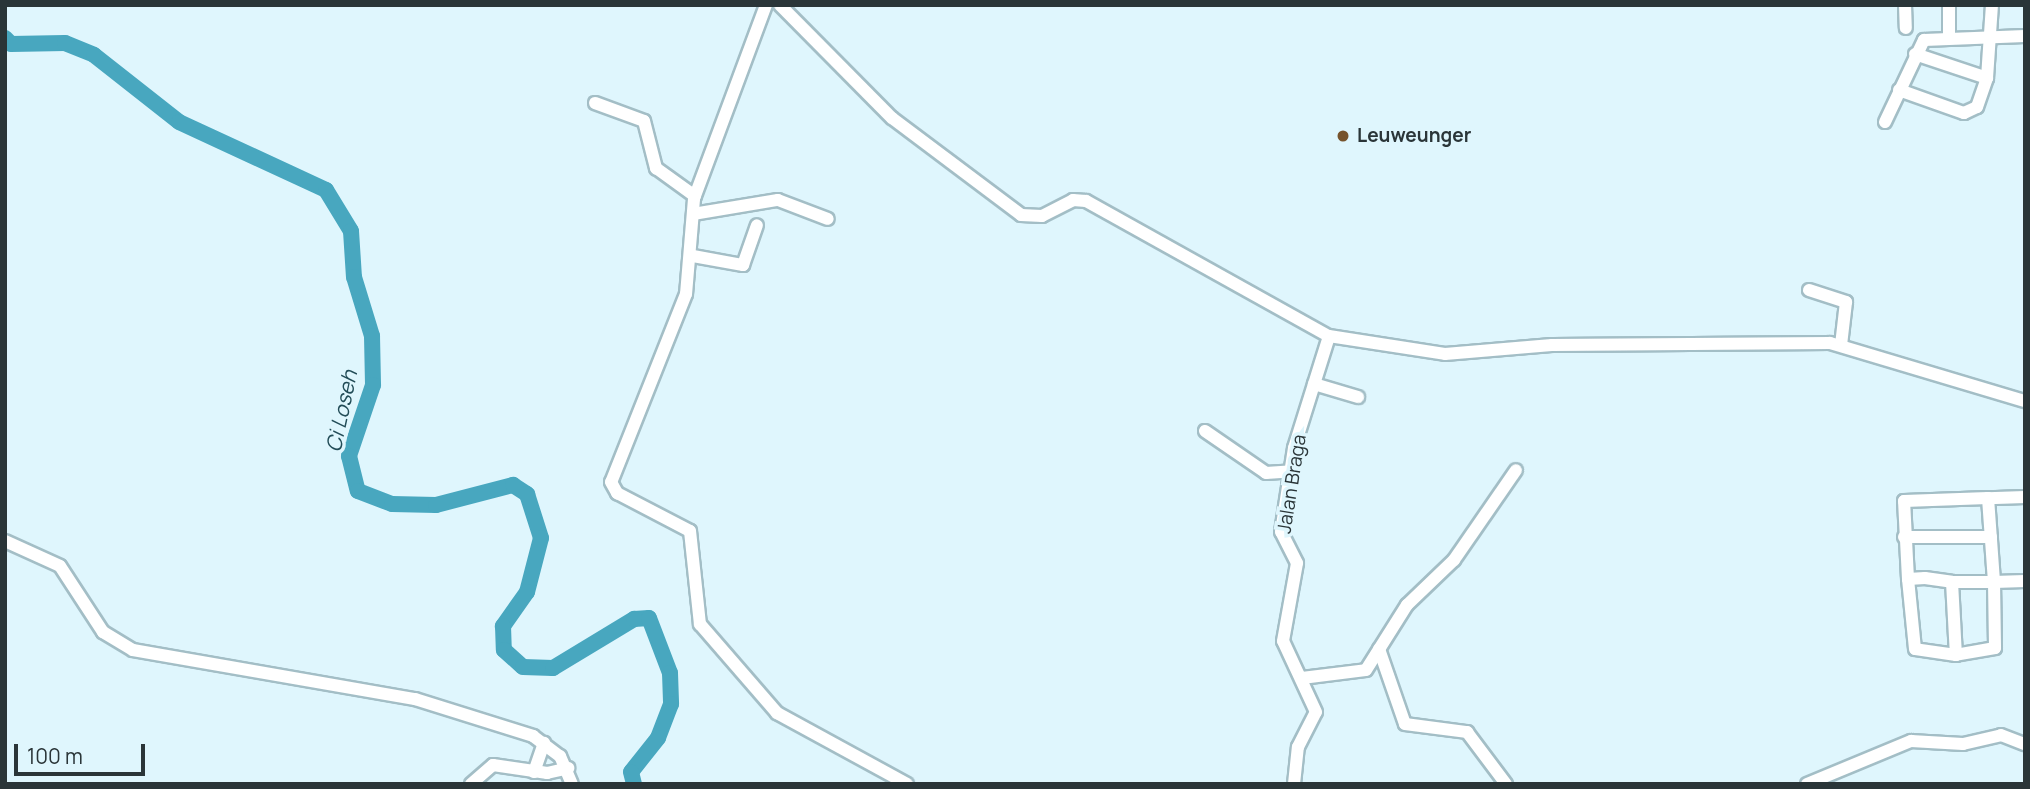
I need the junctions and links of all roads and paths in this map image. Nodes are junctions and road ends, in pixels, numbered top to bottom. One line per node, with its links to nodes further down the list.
1 (766, 5): 15 (street)
2 (780, 5): 20 (street)
3 (1905, 5): 6 (street)
4 (1948, 5): 8 (street)
5 (1992, 5): 9 (street)
6 (1906, 28)
7 (2025, 36): 9 (street)
8 (1949, 37): 9 (street); 10 (street)
9 (1992, 37): 11 (street)
10 (1915, 54): 11 (street); 12 (street)
11 (1987, 78): 12 (street)
12 (1899, 90): 14 (street)
13 (595, 103): 15 (street)
14 (1885, 122)
15 (694, 204): 16 (street); 18 (street)
16 (828, 219)
17 (757, 225): 18 (street)
18 (693, 256): 46 (street)
19 (1810, 289): 21 (street)
20 (1329, 336): 21 (street); 22 (street, Jalan Braga)
21 (1841, 345): 24 (street)
22 (1314, 384): 23 (street); 27 (street, Jalan Braga)
23 (1359, 397)
24 (2025, 401)
25 (1205, 431): 27 (street)
26 (1517, 470): 37 (street)
27 (1292, 471): 39 (street, Jalan Braga)
28 (2025, 497): 29 (street)
29 (1988, 498): 30 (street); 31 (street)
30 (1904, 537): 31 (street); 33 (street)
31 (1992, 537): 36 (street)
32 (5, 541): 40 (street)
33 (1908, 579): 35 (street); 38 (street)
34 (2025, 581): 36 (street)
35 (1952, 582): 36 (street); 38 (street)
36 (1994, 582): 38 (street)
37 (1379, 649): 39 (street); 48 (street)
38 (1956, 655)
39 (1302, 678): 47 (street, Jalan Braga)
40 (544, 743): 42 (street); 43 (street)
41 (2025, 744): 49 (street)
42 (568, 768): 43 (street); 45 (street)
43 (534, 772): 44 (street)
44 (471, 784)
45 (572, 784)
46 (907, 784)
47 (1294, 784)
48 (1506, 784)
49 (1807, 784)

